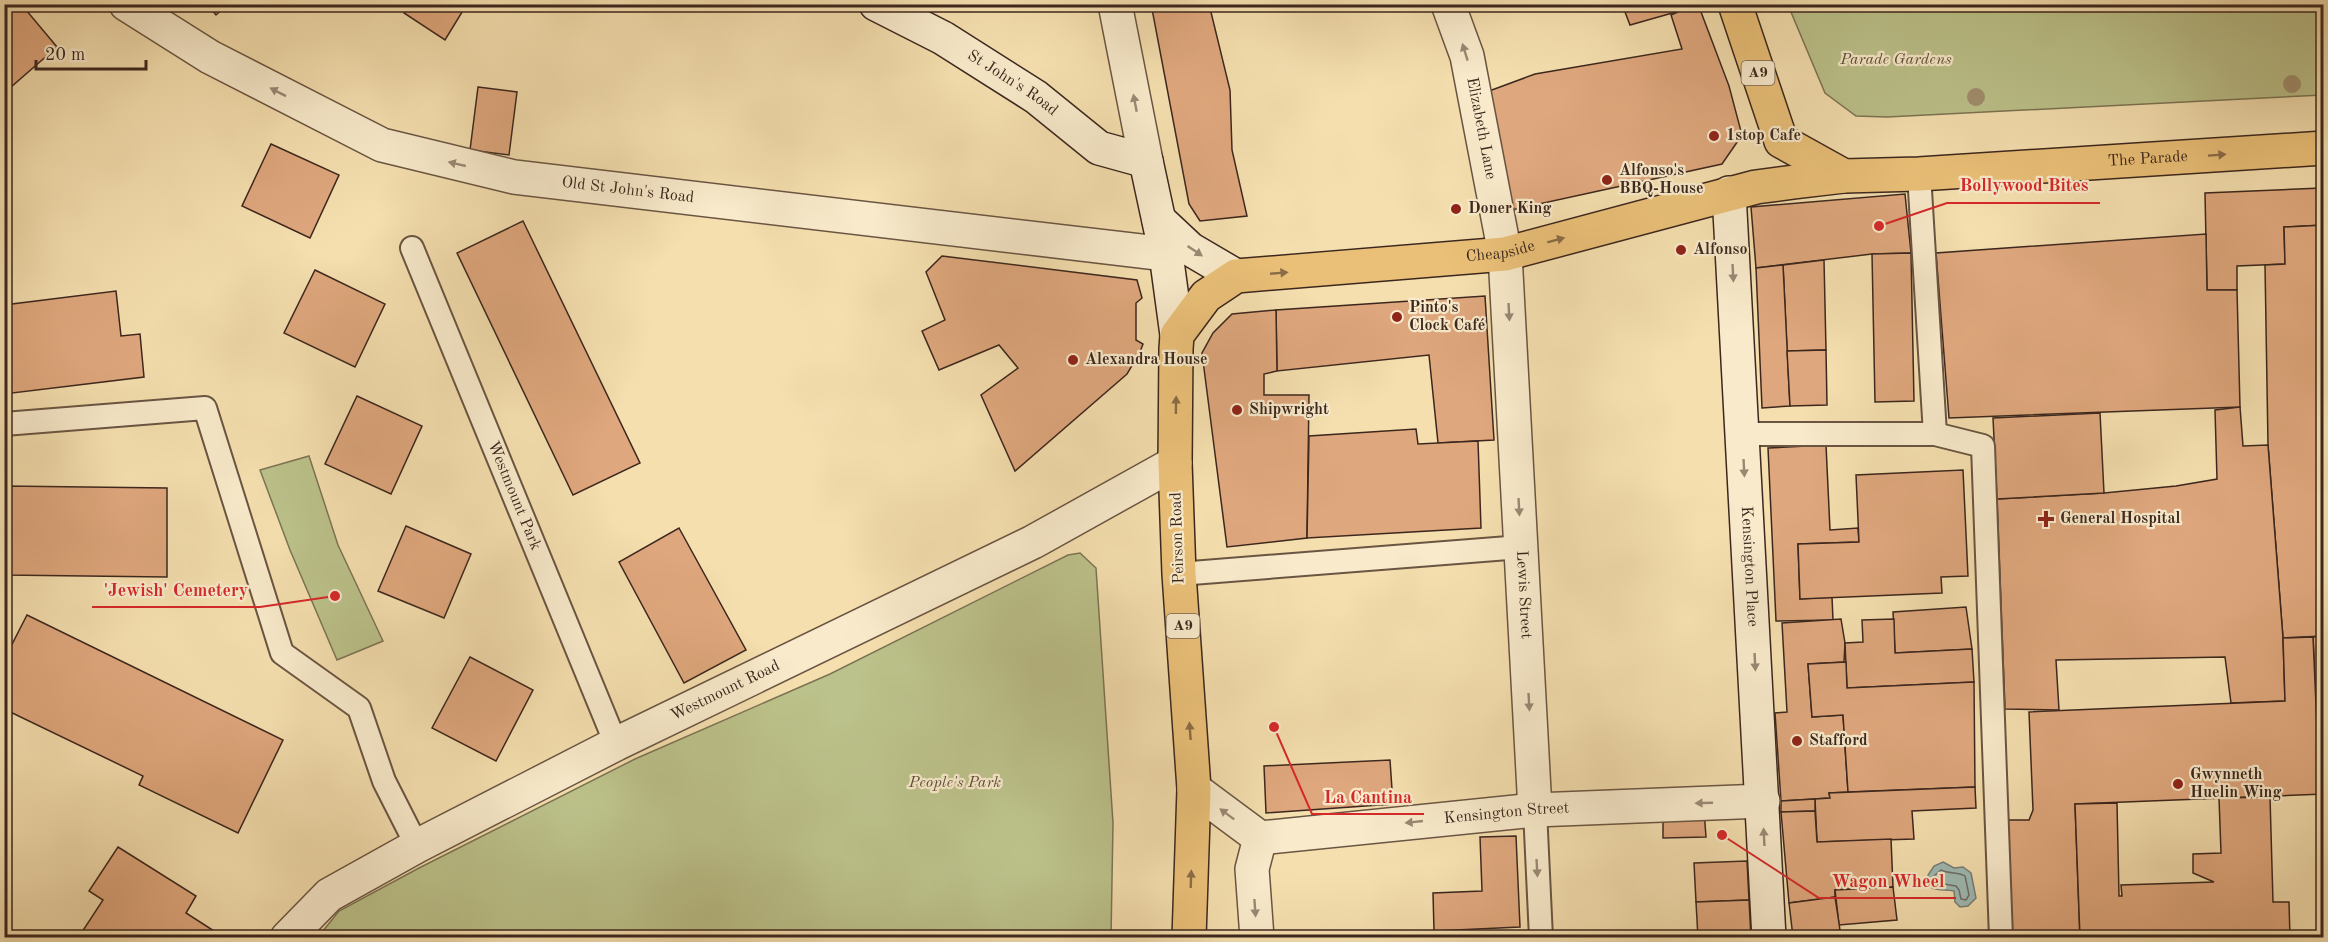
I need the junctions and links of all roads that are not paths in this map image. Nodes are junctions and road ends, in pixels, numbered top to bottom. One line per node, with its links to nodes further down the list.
1 (126, 4): 15 (street, Old St John's Road, one-way to 1)
2 (876, 4): 8 (street, St John's Road)
3 (1115, 4): 8 (street, one-way to 3)
4 (1448, 4): 16 (street, Elizabeth Lane, one-way to 4)
5 (1735, 4): 6 (main road, A9)
6 (1781, 141): 10 (main road); 12 (main road)
7 (2324, 148): 9 (main road, The Parade, one-way to 7)
8 (1146, 161): 13 (street)
9 (1918, 174): 10 (main road, The Parade); 21 (lane)
10 (1844, 176): 11 (main road, The Parade)
11 (1794, 182): 12 (main road, Cheapside)
12 (1742, 190): 16 (main road, Cheapside, one-way to 12); 20 (street, Kensington Place, one-way to 20)
13 (1159, 220): 15 (street); 17 (street, one-way to 17)
14 (412, 248): 25 (lane, Westmount Park)
15 (1166, 254): 18 (street)
16 (1506, 254): 17 (main road, Cheapside, one-way to 16); 23 (street, Lewis Street, one-way to 23)
17 (1236, 276): 18 (main road, Cheapside)
18 (1177, 335): 22 (main road, Peirson Road / A9, one-way to 18)
19 (4, 424): 30 (lane)
20 (1742, 434): 21 (lane); 27 (street, Kensington Place, one-way to 27)
21 (1935, 435): 36 (lane)
22 (1175, 464): 24 (main road, Peirson Road / A9); 25 (street, Westmount Road)
23 (1521, 547): 24 (lane); 28 (street, Lewis Street, one-way to 28)
24 (1179, 574): 26 (main road, Peirson Road / A9, one-way to 24)
25 (616, 744): 30 (street, Westmount Road)
26 (1194, 789): 29 (street, one-way to 26); 32 (main road, A9, one-way to 26)
27 (1763, 801): 28 (street, Kensington Street, one-way to 28); 35 (street, Kensington Place, one-way to 27)
28 (1534, 810): 29 (street, Kensington Street, one-way to 29); 34 (lane, Lewis Street, one-way to 34)
29 (1260, 838): 33 (street, one-way to 33)
30 (417, 846): 31 (street, Westmount Road)
31 (287, 938)
32 (1189, 938)
33 (1257, 938)
34 (1541, 938)
35 (1770, 938)
36 (2001, 938)

